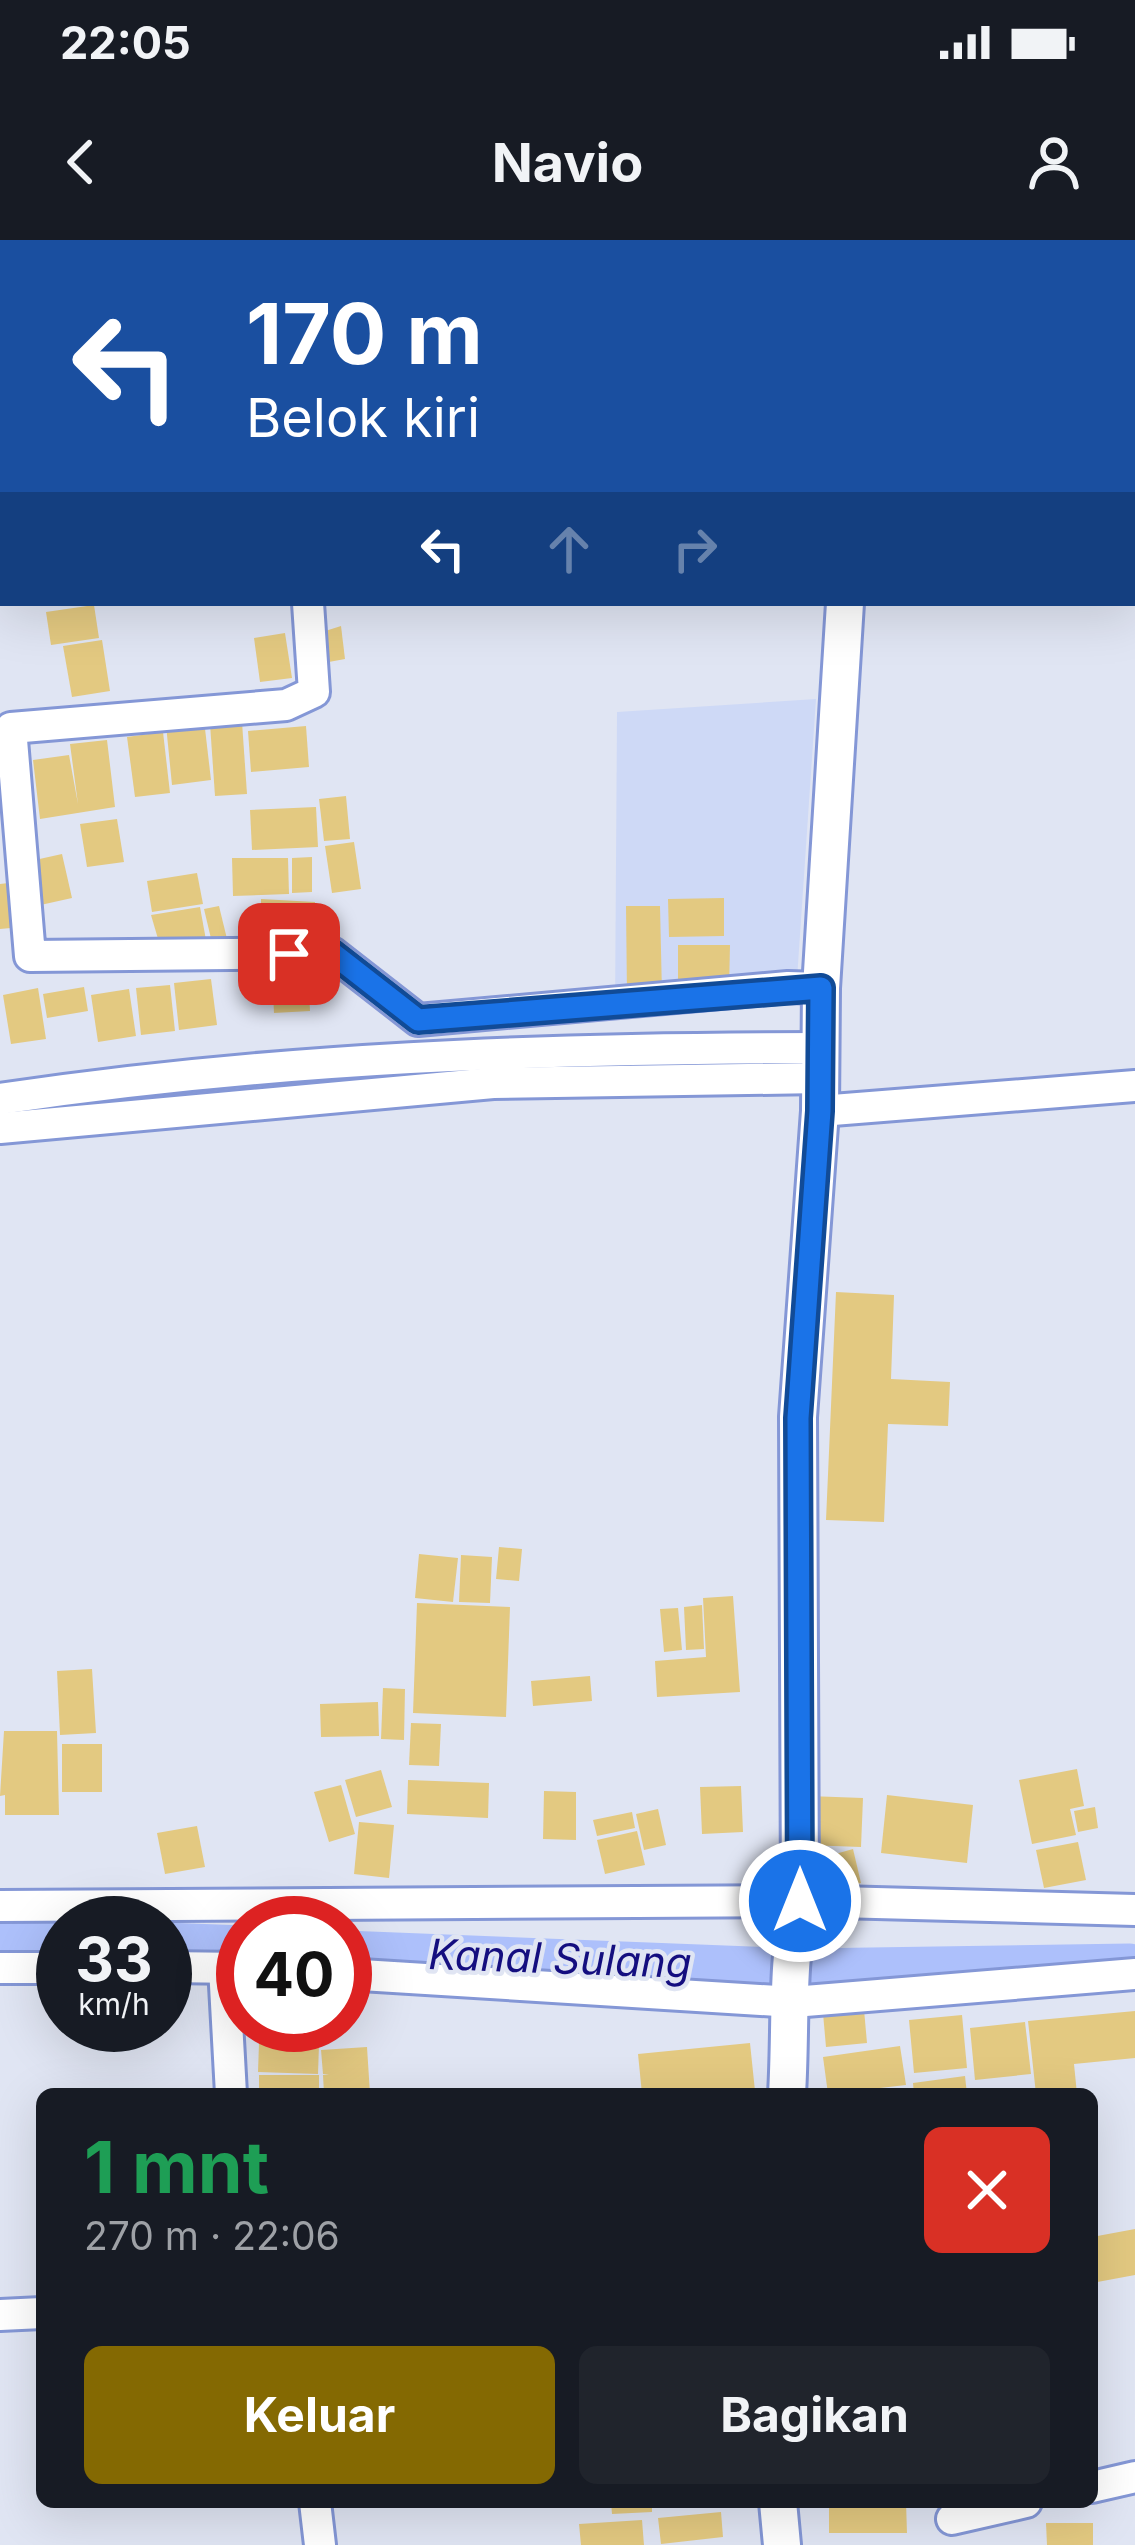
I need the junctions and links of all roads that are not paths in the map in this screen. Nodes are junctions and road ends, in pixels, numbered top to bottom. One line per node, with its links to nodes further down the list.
1 (308, 606): 3 (street)
2 (845, 606): 4 (street)
3 (11, 868): 4 (street)
4 (821, 988): 7 (street)
5 (367, 1060): 6 (street); 9 (street); 10 (street)
6 (749, 1063): 7 (street); 9 (street)
7 (821, 1079): 8 (street); 12 (street)
8 (1135, 1086)
9 (372, 1094): 11 (street)
10 (0, 1099)
11 (0, 1128)
12 (800, 1901): 13 (street); 14 (street); 19 (street)
13 (0, 1906)
14 (1135, 1910)
15 (0, 1968): 16 (street)
16 (36, 1968)
17 (1135, 1974): 19 (street)
18 (372, 1975): 19 (street)
19 (792, 1978): 22 (street)
20 (232, 2052): 21 (street)
21 (231, 2088)
22 (787, 2088)
23 (36, 2313): 24 (street)
24 (0, 2315)
25 (1135, 2477): 26 (street)
26 (1098, 2486)
27 (316, 2508): 31 (street)
28 (779, 2508): 32 (street)
29 (1000, 2508): 30 (street)
30 (952, 2519)
31 (320, 2545)
32 (782, 2545)

